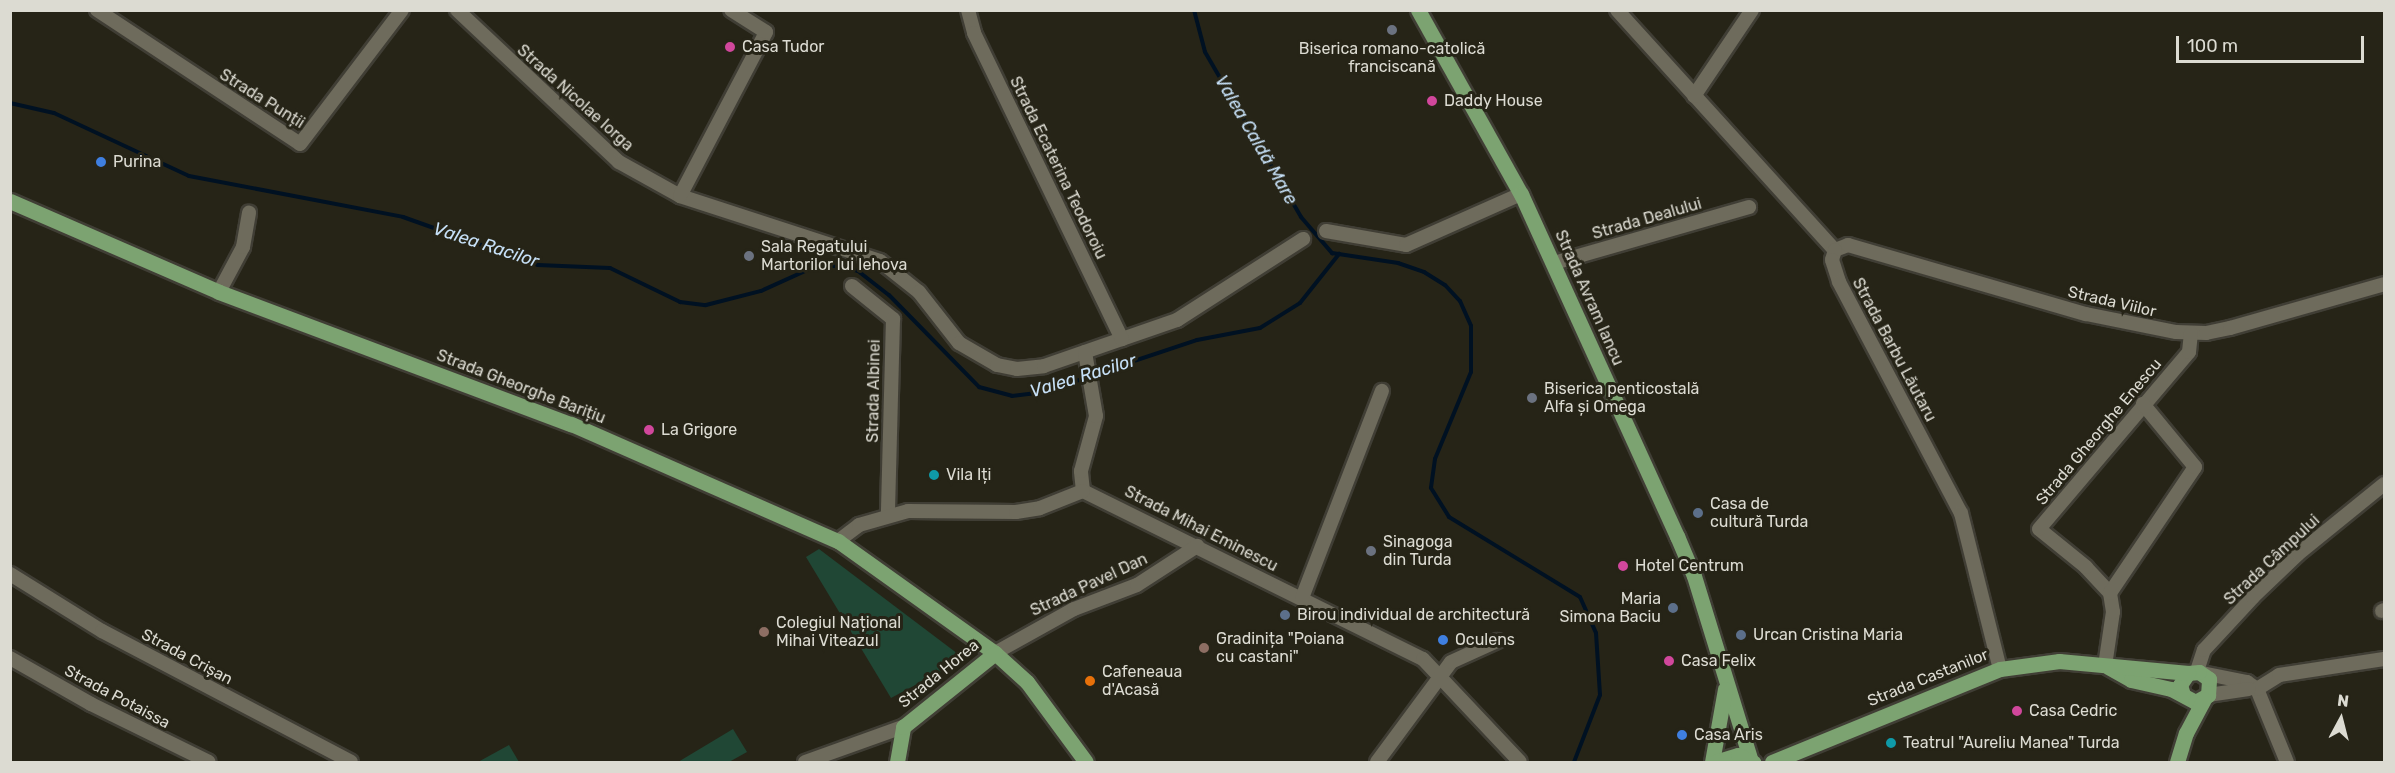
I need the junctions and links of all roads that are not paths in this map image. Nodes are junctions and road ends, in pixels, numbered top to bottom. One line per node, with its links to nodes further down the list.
1 (97, 10): 2 (street, Strada Punții)
2 (402, 10)
3 (457, 10): 11 (street, Strada Nicolae Iorga)
4 (731, 10): 11 (street)
5 (968, 10): 23 (street, Strada Ecaterina Teodoroiu)
6 (1418, 10): 10 (main road, Strada Avram Iancu)
7 (1617, 10): 9 (street)
8 (1752, 10): 9 (street)
9 (1694, 96): 17 (street)
10 (1521, 194): 15 (street); 18 (main road, Strada Avram Iancu)
11 (680, 196): 24 (street, Strada Nicolae Iorga)
12 (10, 201): 21 (main road, Strada Gheorghe Barițiu)
13 (1749, 207): 18 (street, Strada Dealului)
14 (249, 213): 21 (street)
15 (1326, 231)
16 (1303, 239): 23 (street, Strada Nicolae Iorga)
17 (1835, 250): 22 (street, Strada Viilor); 40 (street, Strada Barbu Lăutaru)
18 (1554, 263): 43 (main road, Strada Avram Iancu)
19 (2385, 284): 22 (street, Strada Viilor)
20 (852, 286): 29 (street, Strada Albinei)
21 (219, 292): 30 (main road, Strada Gheorghe Barițiu)
22 (2191, 333): 26 (street, Strada Gheorghe Enescu)
23 (1122, 339): 24 (street, Strada Nicolae Iorga)
24 (1085, 352): 28 (street)
25 (1382, 391): 34 (street)
26 (2143, 404): 33 (street); 33 (street, Strada Gheorghe Enescu)
27 (2385, 484): 41 (street, Strada Câmpului)
28 (1083, 491): 29 (street); 31 (street, Strada Mihai Eminescu)
29 (888, 516): 30 (street)
30 (838, 540): 36 (main road, Strada Gheorghe Barițiu)
31 (1197, 546): 34 (street, Strada Mihai Eminescu); 36 (street, Strada Pavel Dan)
32 (10, 574): 49 (street, Strada Crișan)
33 (2110, 593): 39 (street)
34 (1302, 598): 42 (street, Strada Mihai Eminescu)
35 (1497, 641): 42 (street)
36 (995, 653): 47 (main road, Strada Horea); 52 (main road, Strada Gheorghe Barițiu)
37 (10, 658): 48 (street, Strada Potaissa)
38 (2385, 659): 44 (street)
39 (2105, 666): 40 (main road, Strada Castanilor); 41 (main road, Strada Castanilor); 45 (main road, Strada Castanilor)
40 (2001, 669): 57 (main road, Strada Castanilor)
41 (2196, 673): 44 (street, Strada Castanilor); 45 (main road); 46 (main road)
42 (1440, 675): 53 (street); 54 (street, Strada Mihai Eminescu)
43 (1726, 680): 55 (main road, Strada Avram Iancu); 56 (main road, Strada Avram Iancu)
44 (2257, 689): 46 (street, Strada Castanilor); 59 (street)
45 (2183, 694): 46 (main road, Strada Castanilor)
46 (2206, 697): 58 (main road)
47 (903, 727): 50 (street, Strada Horea); 51 (main road)
48 (209, 762)
49 (351, 762)
50 (805, 762)
51 (897, 762)
52 (1086, 762)
53 (1377, 762)
54 (1520, 762)
55 (1713, 762): 56 (main road)
56 (1752, 762)
57 (1772, 762)
58 (2177, 762)
59 (2287, 762)

